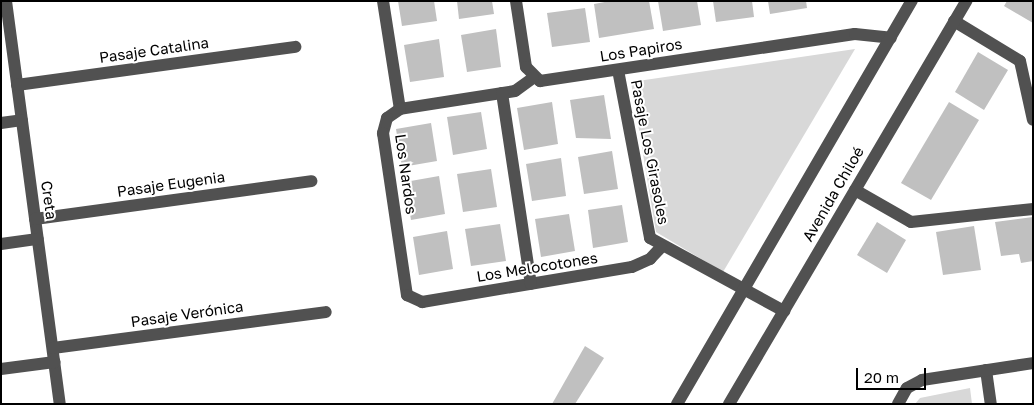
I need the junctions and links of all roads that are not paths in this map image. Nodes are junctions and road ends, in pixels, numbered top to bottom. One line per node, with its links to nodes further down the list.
1 (6, 1): 11 (street, Creta)
2 (383, 1): 13 (street)
3 (516, 1): 10 (street)
4 (912, 1): 7 (street, Avenida Chiloé)
5 (966, 1): 6 (street, Avenida Chiloé)
6 (954, 21): 15 (street); 18 (street, Avenida Chiloé)
7 (891, 38): 9 (street, Los Papiros); 25 (street, Avenida Chiloé)
8 (295, 47): 11 (street, Pasaje Catalina)
9 (618, 70): 10 (street, Los Papiros); 23 (street, Pasaje Los Girasoles)
10 (533, 78): 12 (street)
11 (17, 85): 14 (street, Creta)
12 (502, 93): 13 (street); 24 (street)
13 (400, 109): 26 (street, Los Nardos)
14 (22, 120): 16 (street); 20 (street, Creta)
15 (1033, 120)
16 (1, 122)
17 (311, 181): 20 (street, Pasaje Eugenia)
18 (855, 190): 19 (street); 27 (street, Avenida Chiloé)
19 (1033, 209)
20 (35, 218): 21 (street, Creta)
21 (38, 239): 22 (street); 29 (street, Creta)
22 (1, 244)
23 (661, 247): 24 (street, Los Melocotones); 25 (street, Pasaje Los Girasoles)
24 (531, 284): 26 (street, Los Melocotones)
25 (746, 290): 27 (street, Pasaje Los Girasoles); 35 (street, Avenida Chiloé)
26 (411, 300)
27 (784, 310): 36 (street, Avenida Chiloé)
28 (326, 312): 29 (street, Pasaje Verónica)
29 (53, 348): 30 (street, Creta)
30 (55, 362): 32 (street); 34 (street, Creta)
31 (1033, 363): 33 (street)
32 (1, 369)
33 (986, 370): 37 (street); 38 (street)
34 (60, 404)
35 (678, 404)
36 (729, 404)
37 (898, 404)
38 (991, 404)

